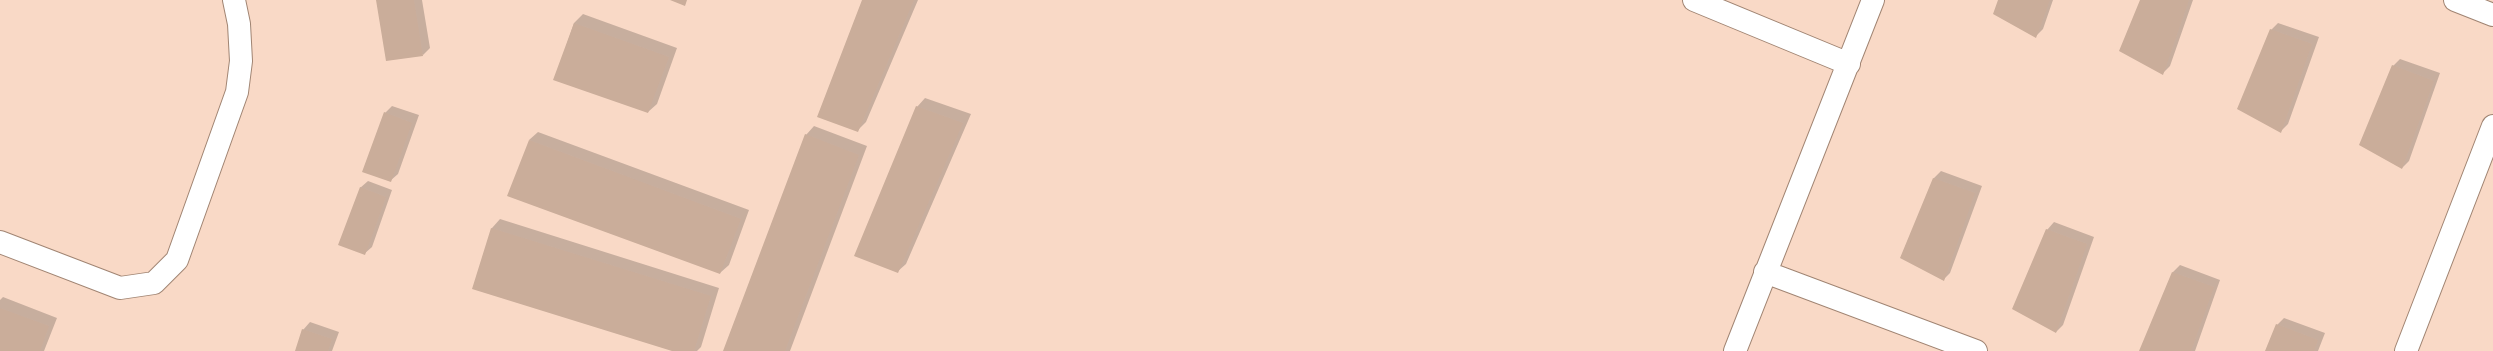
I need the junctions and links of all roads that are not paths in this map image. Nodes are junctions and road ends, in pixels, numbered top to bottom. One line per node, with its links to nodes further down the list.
1 (234, 0): 8 (street)
2 (1694, 0): 6 (street)
3 (1874, 0): 6 (street)
4 (2455, 0): 5 (street)
5 (2493, 15)
6 (1848, 64): 9 (street)
7 (2493, 126): 12 (street)
8 (0, 242)
9 (1765, 272): 10 (street); 11 (street)
10 (1735, 351)
11 (1976, 351)
12 (2406, 351)

